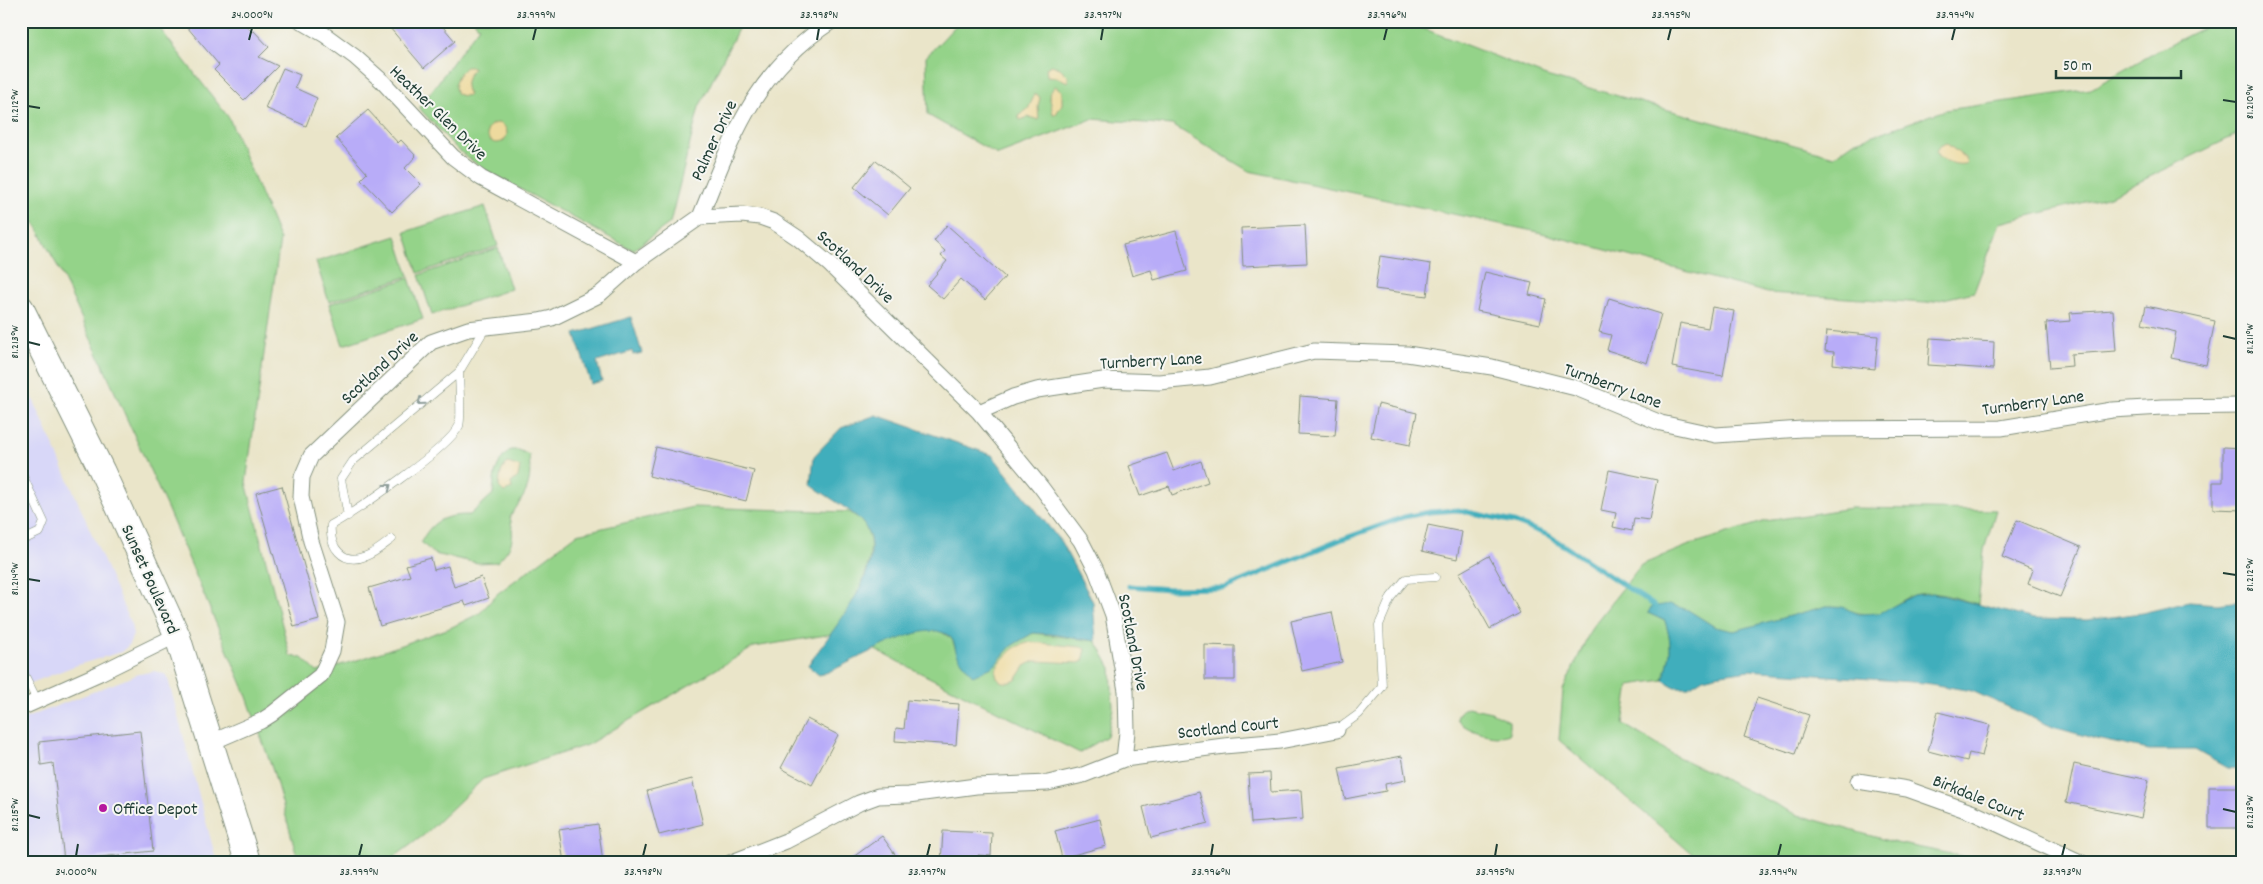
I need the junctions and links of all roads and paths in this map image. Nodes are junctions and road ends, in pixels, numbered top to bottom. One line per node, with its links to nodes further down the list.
1 (301, 21): 4 (street, Heather Glen Drive)
2 (832, 21): 3 (street, Palmer Drive)
3 (700, 218): 4 (street, Scotland Drive); 9 (street, Scotland Drive)
4 (636, 262): 6 (street, Scotland Drive)
5 (21, 308): 15 (main road, Sunset Boulevard)
6 (486, 326): 7 (lane); 20 (street, Scotland Drive)
7 (459, 372): 11 (lane, one-way to 11); 11 (lane, one-way to 7)
8 (2242, 406): 9 (street, Turnberry Lane)
9 (979, 412): 21 (street, Scotland Drive)
10 (21, 472): 13 (lane)
11 (348, 516): 12 (lane)
12 (392, 539)
13 (21, 541)
14 (1435, 577): 19 (lane)
15 (177, 636): 17 (street); 20 (main road, Sunset Boulevard)
16 (21, 668): 17 (lane)
17 (37, 700): 18 (street)
18 (21, 708)
19 (1337, 730): 21 (street, Scotland Court)
20 (212, 742): 25 (main road, Sunset Boulevard)
21 (1124, 759): 26 (street)
22 (1858, 781): 27 (street, Birkdale Court)
23 (21, 858): 24 (lane)
24 (22, 863)
25 (248, 863)
26 (730, 863)
27 (2082, 863)

